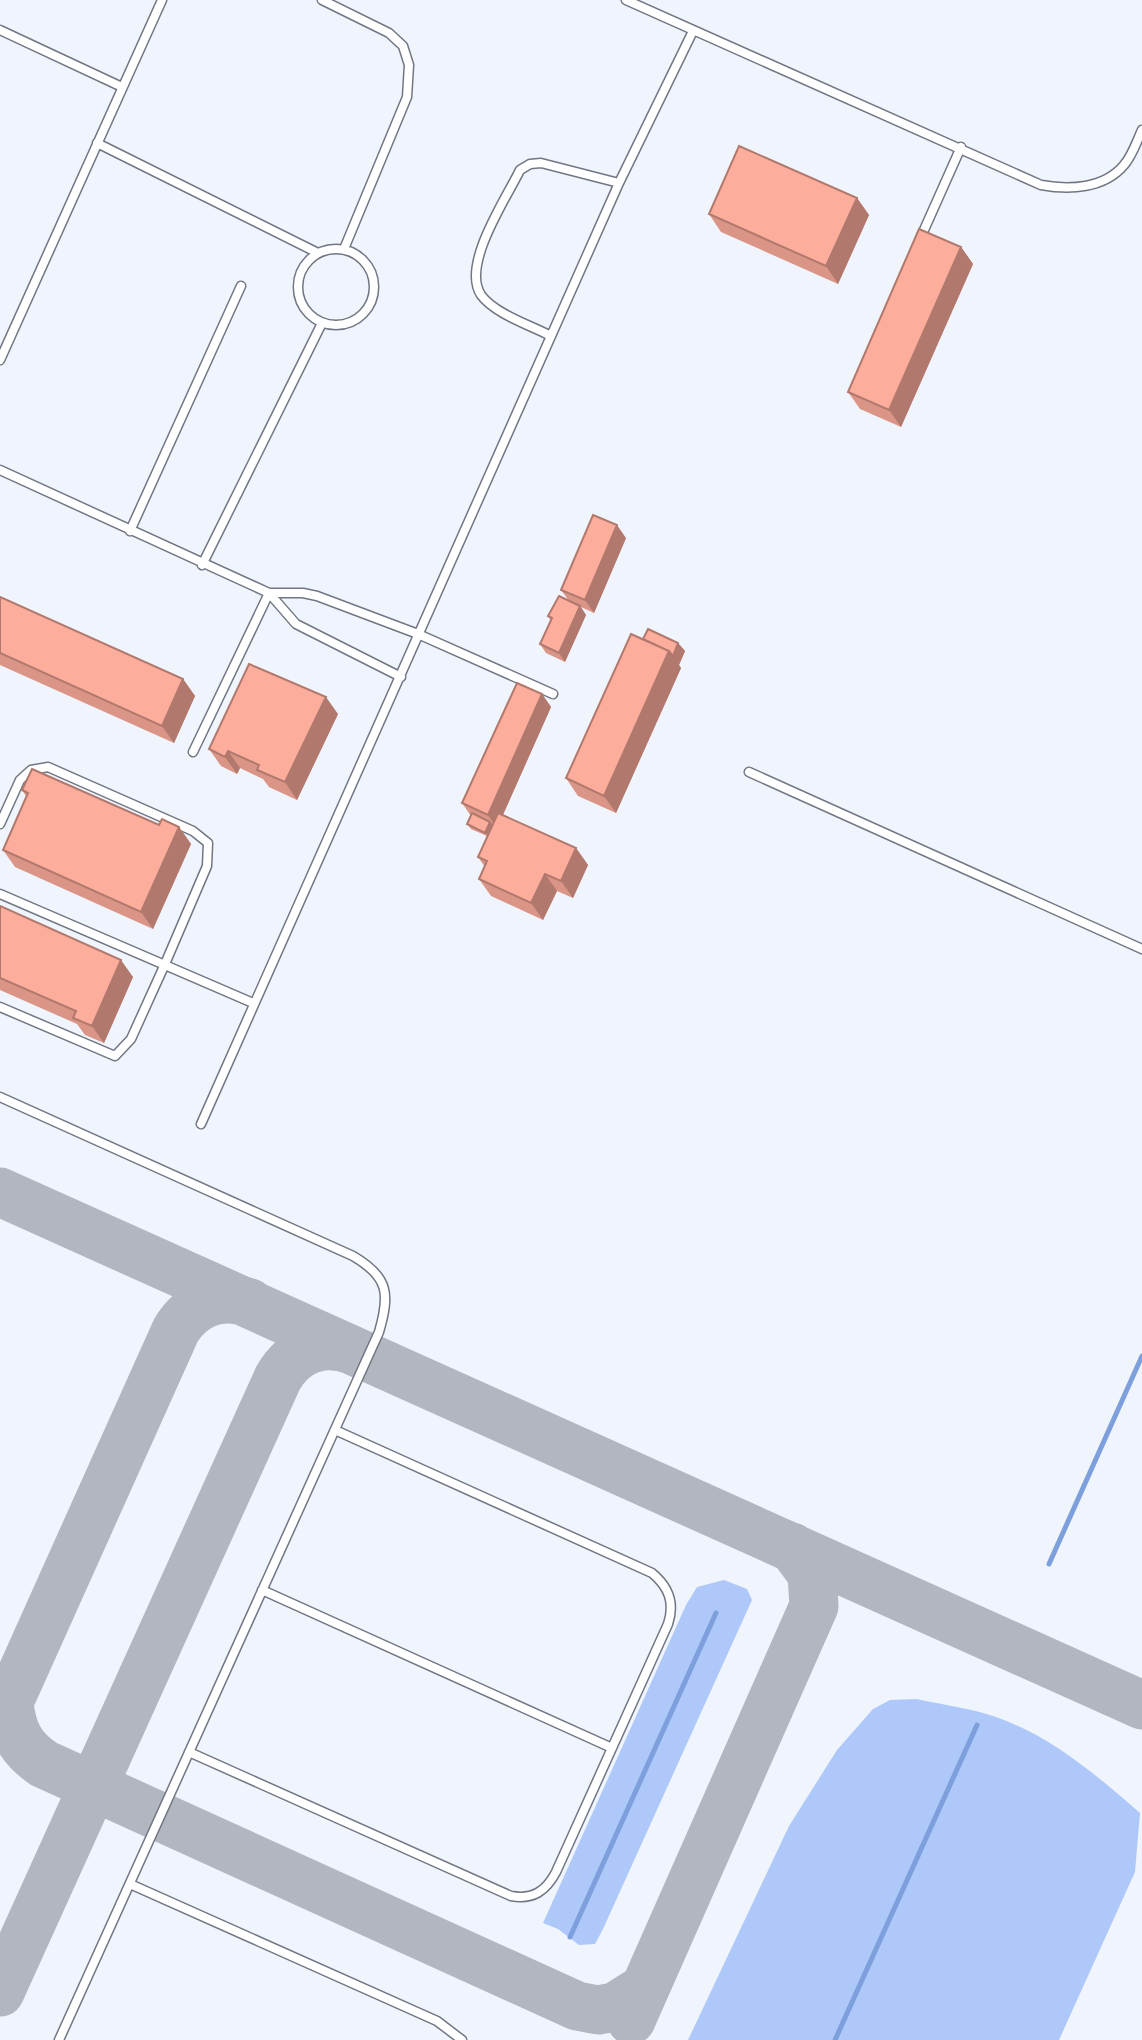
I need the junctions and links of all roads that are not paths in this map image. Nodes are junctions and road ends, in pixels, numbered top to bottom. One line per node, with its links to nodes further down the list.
1 (162, 0): 6 (lane)
2 (322, 0): 12 (lane)
3 (626, 0): 5 (lane)
4 (0, 30): 6 (lane)
5 (693, 31): 9 (lane); 10 (lane)
6 (122, 87): 8 (lane)
7 (1142, 130): 9 (lane)
8 (97, 143): 13 (lane); 17 (lane)
9 (961, 147): 11 (lane)
10 (619, 183): 16 (lane); 16 (lane)
11 (917, 247)
12 (344, 249): 13 (lane); 15 (lane)
13 (318, 253): 15 (lane)
14 (240, 286): 19 (lane)
15 (322, 323): 20 (lane)
16 (551, 336): 22 (lane)
17 (0, 360)
18 (0, 470): 19 (lane)
19 (130, 531): 20 (lane)
20 (202, 565): 21 (lane)
21 (269, 593): 22 (lane); 23 (lane); 25 (lane)
22 (418, 634): 23 (lane); 24 (lane)
23 (401, 677): 31 (lane)
24 (553, 694)
25 (194, 752)
26 (749, 772): 29 (lane)
27 (0, 824): 30 (lane)
28 (0, 894): 30 (lane)
29 (1142, 948)
30 (165, 964): 31 (lane); 32 (lane)
31 (253, 1003): 34 (lane)
32 (0, 1007)
33 (0, 1097): 35 (lane)
34 (201, 1124)
35 (335, 1430): 36 (lane); 37 (lane)
36 (262, 1590): 37 (lane); 38 (lane)
37 (612, 1748): 38 (lane)
38 (189, 1752): 39 (lane)
39 (130, 1884): 40 (lane); 41 (lane)
40 (60, 2040)
41 (462, 2040)

